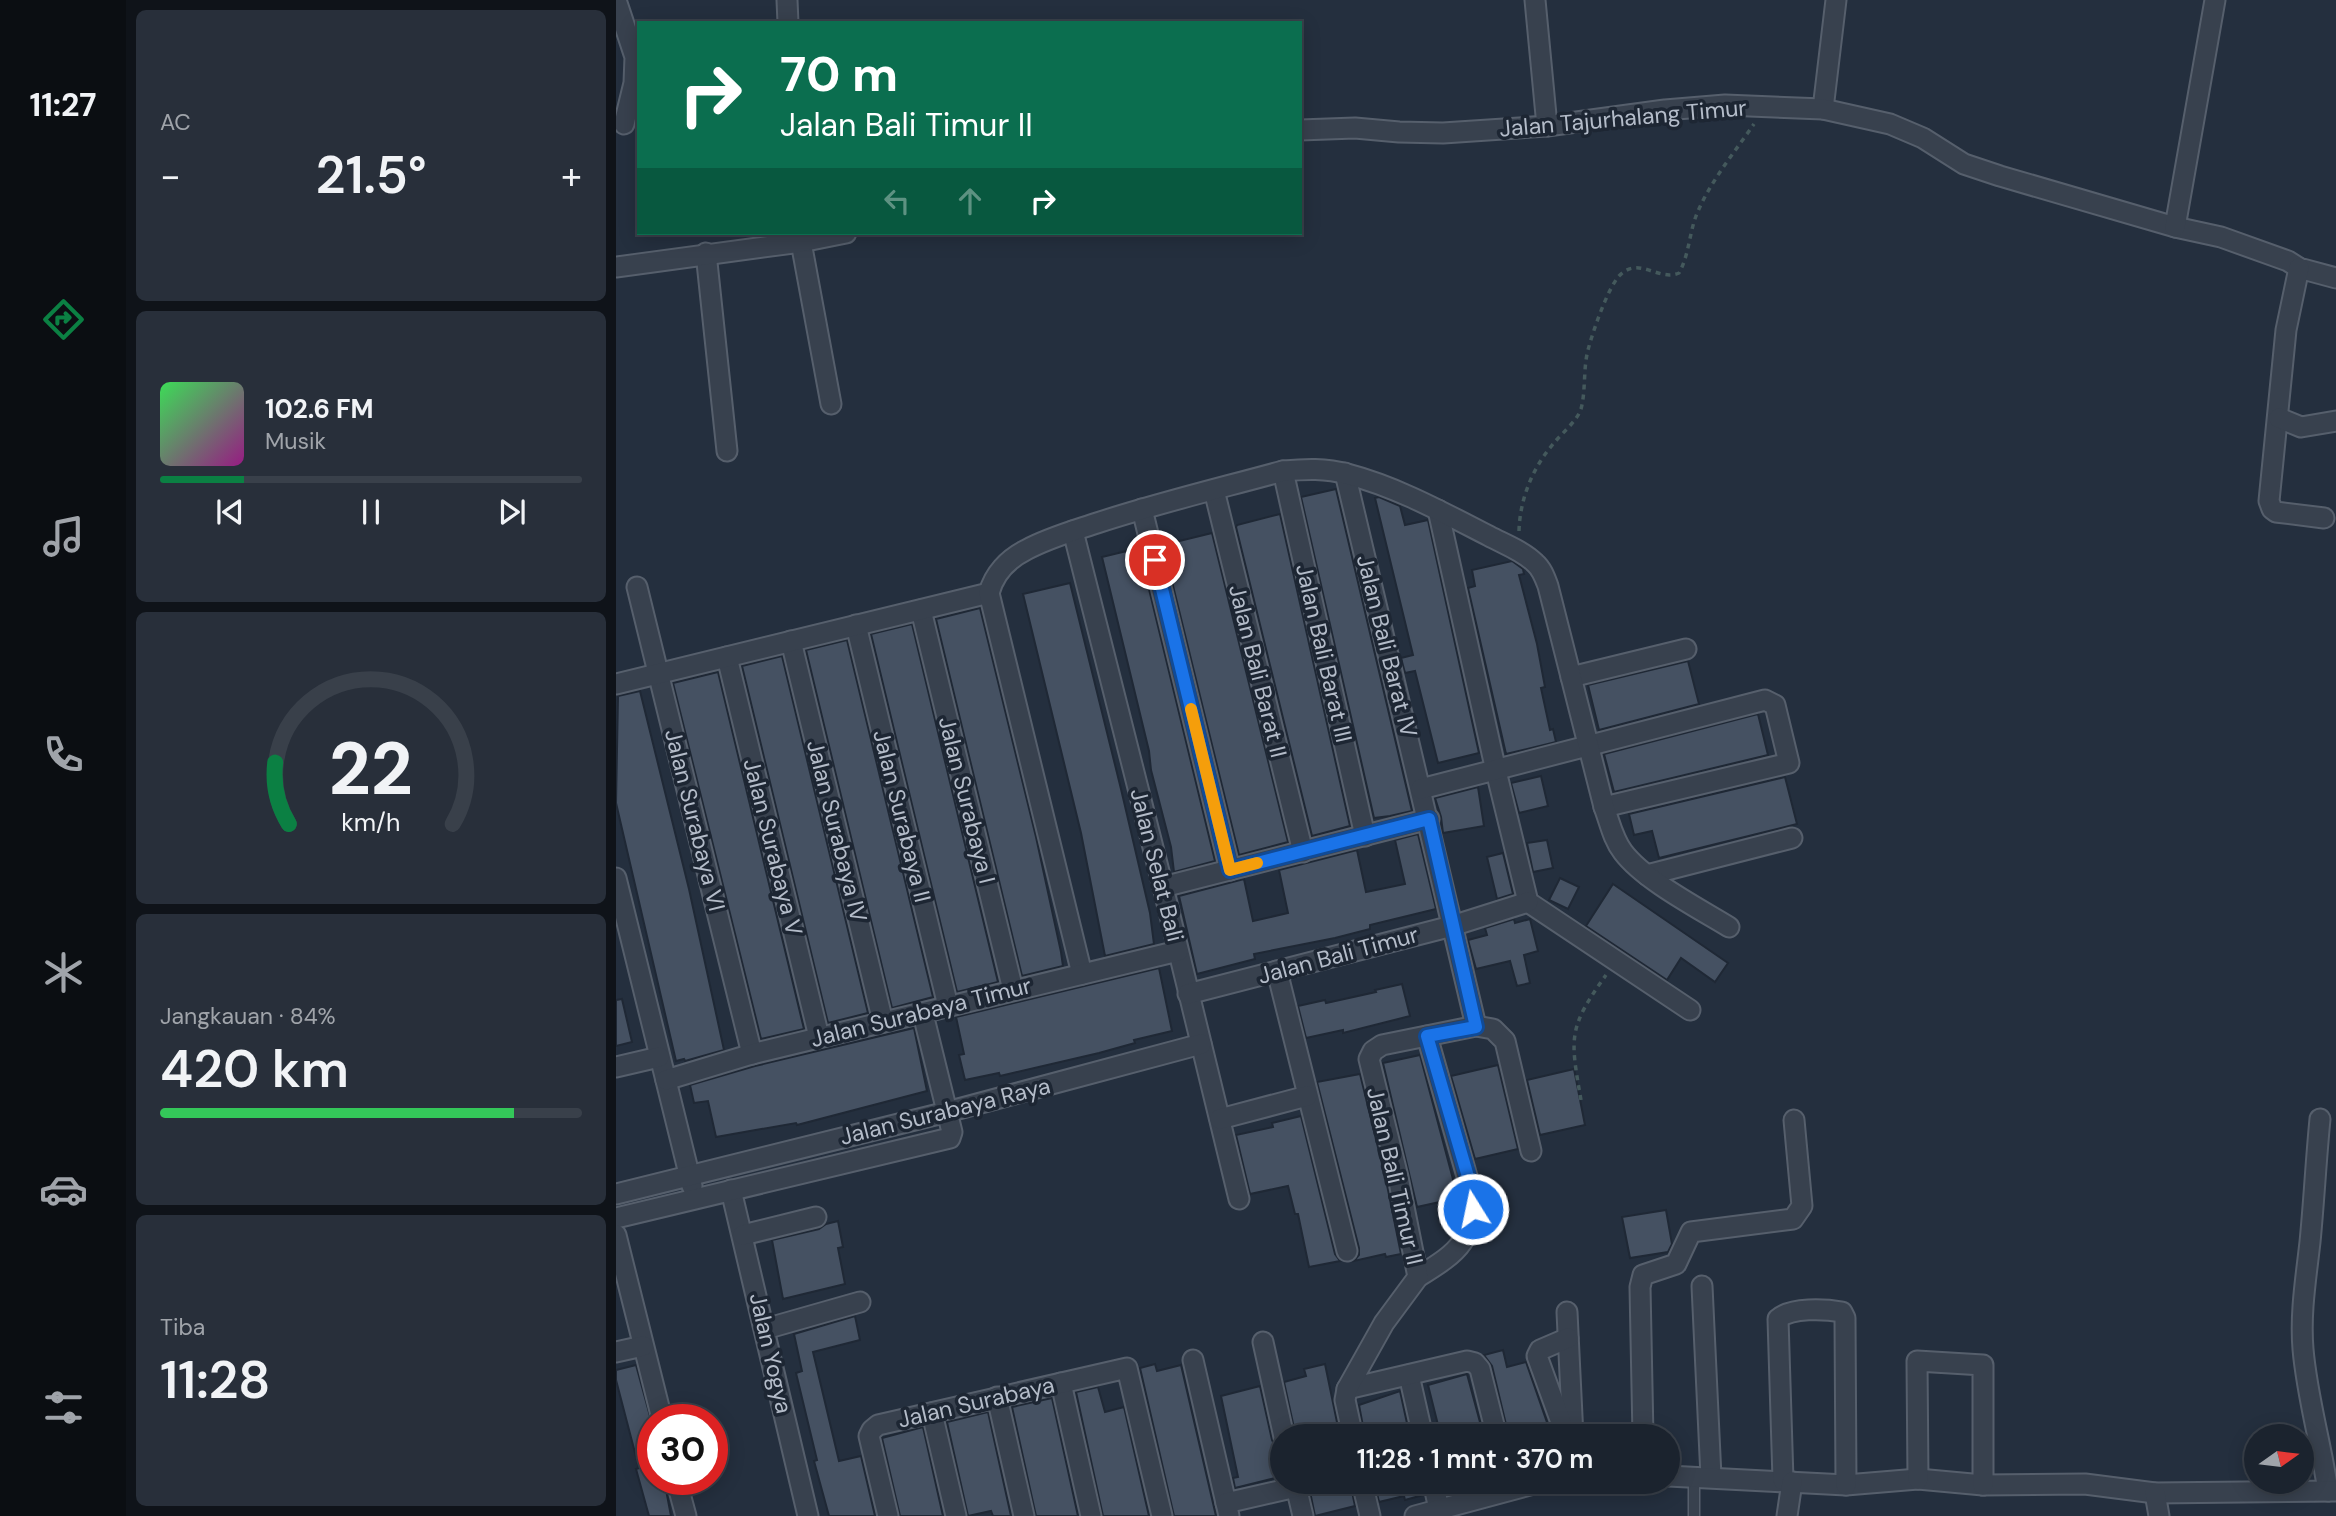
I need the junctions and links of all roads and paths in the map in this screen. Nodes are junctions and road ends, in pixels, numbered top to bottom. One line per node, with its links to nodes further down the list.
1 (616, 0): 9 (street)
2 (786, 0): 6 (street)
3 (1535, 0): 10 (street)
4 (1836, 0): 8 (street)
5 (2215, 0): 12 (street)
6 (788, 21)
7 (1766, 106): 8 (street, Jalan Tajurhalang Timur); 10 (street, Jalan Tajurhalang Timur); 30 (path)
8 (1823, 109): 12 (street, Jalan Tajurhalang Timur)
9 (624, 124)
10 (1547, 126): 11 (street, Jalan Tajurhalang Timur)
11 (1302, 130)
12 (2175, 227): 17 (street, Jalan Tajurhalang Timur)
13 (831, 235): 14 (street)
14 (809, 238): 15 (street); 19 (street)
15 (706, 253): 16 (street); 22 (street)
16 (616, 267)
17 (2299, 268): 18 (street, Jalan Tajurhalang Timur); 20 (street)
18 (2336, 278)
19 (831, 404)
20 (2279, 418): 21 (street); 28 (street)
21 (2336, 421)
22 (727, 451)
23 (1283, 471): 24 (street); 25 (street); 46 (street, Jalan Bali Barat III)
24 (1345, 473): 27 (street); 43 (street, Jalan Bali Barat IV)
25 (1214, 490): 26 (street); 48 (street, Jalan Bali Barat II)
26 (1142, 509): 29 (street); 49 (street)
27 (1438, 510): 30 (street); 42 (street)
28 (2324, 518)
29 (1073, 531): 32 (street); 52 (street, Jalan Selat Bali)
30 (1518, 551): 39 (street)
31 (637, 587): 38 (street, Jalan Surabaya VI)
32 (989, 593): 33 (street); 59 (street)
33 (921, 610): 34 (street); 60 (street, Jalan Surabaya I)
34 (856, 625): 35 (street); 62 (street, Jalan Surabaya II)
35 (791, 641): 37 (street); 65 (street, Jalan Surabaya IV)
36 (1686, 649): 39 (street)
37 (727, 657): 38 (street); 68 (street, Jalan Surabaya V)
38 (659, 673): 40 (street); 70 (street, Jalan Surabaya VI)
39 (1571, 677): 41 (street)
40 (616, 684)
41 (1588, 745): 42 (street); 44 (street); 44 (street)
42 (1496, 771): 43 (street); 53 (street)
43 (1421, 789): 45 (street, Jalan Bali Barat IV)
44 (1604, 807): 50 (street)
45 (1429, 819): 46 (street); 54 (street, Jalan Bali Barat IV)
46 (1365, 836): 48 (street)
47 (1792, 838): 50 (street)
48 (1303, 852): 49 (street)
49 (1230, 870): 52 (street)
50 (1647, 875): 55 (street)
51 (616, 878): 71 (street)
52 (1163, 887): 56 (street, Jalan Selat Bali)
53 (1528, 902): 54 (street, Jalan Bali Timur); 57 (street)
54 (1452, 926): 58 (street, Jalan Bali Timur); 66 (street, Jalan Bali Barat IV)
55 (1729, 927)
56 (1178, 951): 59 (street, Jalan Surabaya Timur); 61 (street, Jalan Selat Bali)
57 (1616, 961): 63 (street); 75 (path)
58 (1277, 971): 61 (street, Jalan Bali Timur); 74 (street)
59 (1082, 974): 60 (street, Jalan Surabaya Timur)
60 (1013, 990): 62 (street, Jalan Surabaya Timur)
61 (1188, 994): 69 (street, Jalan Selat Bali)
62 (948, 1006): 64 (street, Jalan Surabaya Timur)
63 (1690, 1010)
64 (923, 1014): 65 (street, Jalan Surabaya Timur); 76 (street)
65 (883, 1022): 68 (street, Jalan Surabaya Timur)
66 (1476, 1027): 67 (street, Jalan Bali Timur II); 80 (street)
67 (1427, 1036): 91 (street); 91 (street, Jalan Bali Timur II)
68 (819, 1037): 70 (street, Jalan Surabaya Timur)
69 (1201, 1044): 76 (street, Jalan Surabaya Raya); 77 (street, Jalan Selat Bali)
70 (752, 1054): 73 (street, Jalan Surabaya Timur)
71 (659, 1057): 72 (street); 73 (street)
72 (616, 1068)
73 (666, 1080): 81 (street)
74 (1307, 1096): 77 (street); 90 (street)
75 (1581, 1100)
76 (947, 1112): 81 (street, Jalan Surabaya Raya); 82 (street)
77 (1220, 1119): 85 (street, Jalan Selat Bali)
78 (2320, 1119): 120 (street)
79 (1794, 1120): 113 (street)
80 (1531, 1152)
81 (689, 1174): 83 (street, Jalan Surabaya Raya); 84 (street)
82 (731, 1190): 84 (street); 88 (street, Jalan Yogya)
83 (616, 1194)
84 (695, 1199): 87 (street)
85 (1239, 1199)
86 (816, 1217): 88 (street)
87 (616, 1218)
88 (743, 1235): 95 (street, Jalan Yogya)
89 (616, 1236): 98 (street)
90 (1347, 1251)
91 (1418, 1277): 103 (street, Jalan Bali Timur II)
92 (1702, 1286): 115 (street)
93 (860, 1302): 95 (street)
94 (1567, 1312): 96 (street)
95 (765, 1329): 132 (street, Jalan Yogya)
96 (1568, 1338): 111 (street); 112 (street)
97 (1263, 1342): 107 (street)
98 (643, 1346): 99 (street); 105 (street)
99 (616, 1352)
100 (1194, 1360): 130 (street)
101 (1409, 1374): 103 (street); 109 (street); 110 (street)
102 (1061, 1382): 104 (street, Jalan Surabaya); 136 (street); 137 (street, Jalan Surabaya)
103 (1347, 1389): 108 (street)
104 (997, 1397): 106 (street, Jalan Surabaya); 135 (street)
105 (658, 1404)
106 (932, 1413): 133 (street, Jalan Surabaya); 134 (street)
107 (1281, 1424)
108 (1350, 1424)
109 (1420, 1424)
110 (1494, 1424)
111 (1562, 1424)
112 (1572, 1424)
113 (1643, 1424)
114 (1680, 1476): 115 (street)
115 (1702, 1477): 117 (street); 141 (lane)
116 (1918, 1479): 118 (street); 119 (street); 119 (street)
117 (1788, 1481): 118 (street); 118 (street); 142 (street)
118 (1846, 1485)
119 (1983, 1485): 121 (street)
120 (2332, 1491): 121 (street)
121 (2155, 1493): 143 (street)
122 (1271, 1494): 130 (street)
123 (1297, 1494): 138 (street)
124 (1365, 1494): 139 (street)
125 (1436, 1494): 129 (street)
126 (1495, 1494): 128 (street)
127 (680, 1495): 131 (street)
128 (1472, 1508): 129 (street)
129 (1439, 1509): 140 (street)
130 (1227, 1510)
131 (686, 1516)
132 (808, 1516)
133 (888, 1516)
134 (957, 1516)
135 (1024, 1516)
136 (1091, 1516)
137 (1162, 1516)
138 (1303, 1516)
139 (1370, 1516)
140 (1415, 1516)
141 (1694, 1516)
142 (1787, 1516)
143 (2159, 1516)

